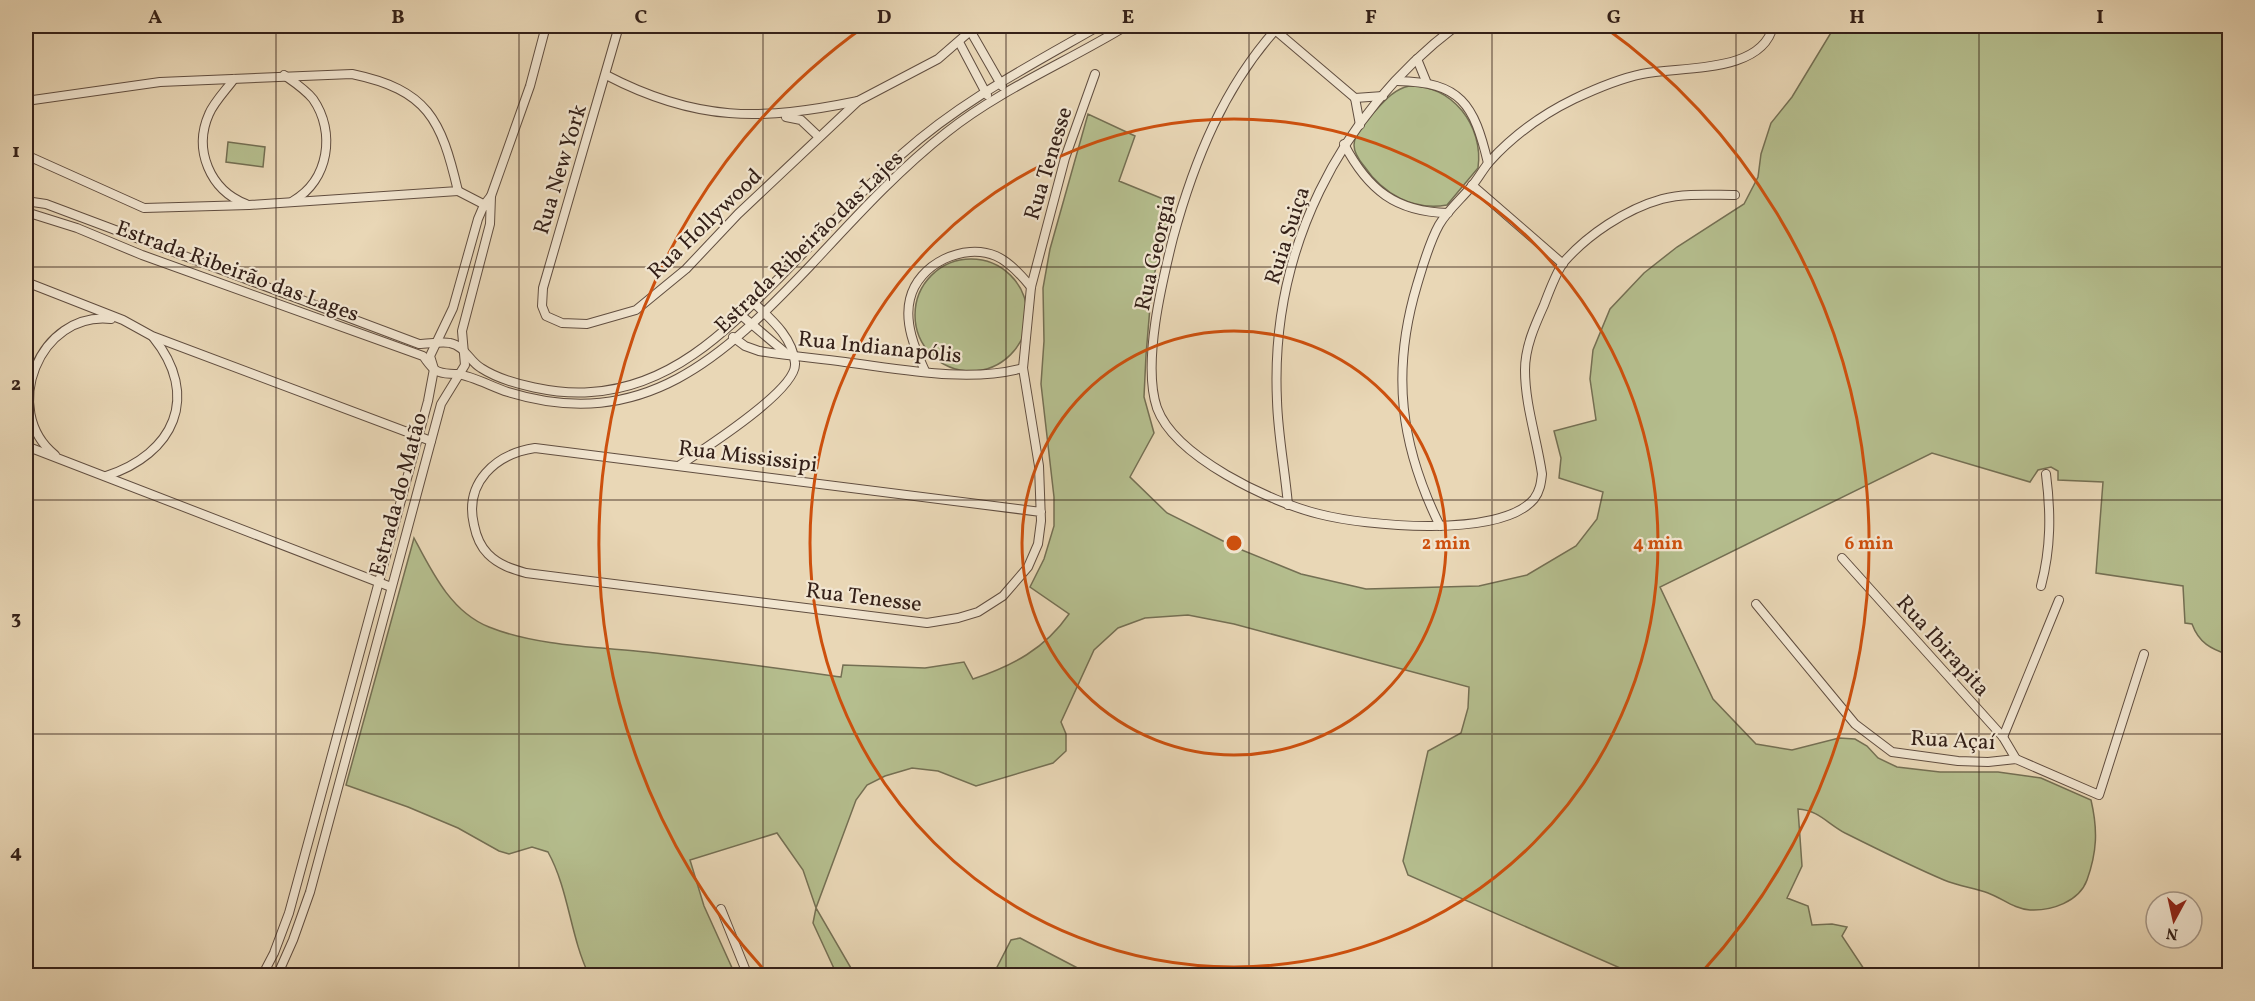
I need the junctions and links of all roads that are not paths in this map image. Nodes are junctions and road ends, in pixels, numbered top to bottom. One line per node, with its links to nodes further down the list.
1 (546, 26): 37 (street)
2 (619, 26): 13 (street, Rua New York)
3 (1099, 26): 17 (street, Estrada Ribeirão das Lajes)
4 (1126, 26): 19 (street, Estrada Ribeirão das Lajes)
5 (1456, 26): 10 (street, Ruia Suiça)
6 (1773, 26): 30 (street)
7 (1277, 28): 21 (street); 67 (street, Rua Georgia)
8 (974, 29): 9 (street, Rua Hollywood); 17 (street)
9 (960, 42): 18 (street); 23 (street, Rua Hollywood)
10 (1417, 59): 15 (street, Ruia Suiça); 16 (street)
11 (1095, 74): 42 (street, Rua Tenesse)
12 (284, 75): 14 (street); 32 (street); 35 (street)
13 (606, 75): 25 (street, Rua Hollywood); 47 (street, Rua New York)
14 (234, 79): 22 (street); 36 (street)
15 (1397, 81): 16 (street); 20 (street, Ruia Suiça)
16 (1426, 81): 30 (street)
17 (999, 82): 18 (street, Estrada Ribeirão das Lajes); 19 (street)
18 (985, 91): 24 (street); 43 (street, Estrada Ribeirão das Lajes)
19 (1006, 93): 24 (street, Estrada Ribeirão das Lajes)
20 (1383, 96): 21 (street); 26 (street, Ruia Suiça)
21 (1355, 98): 26 (street)
22 (26, 101)
23 (858, 101): 25 (street, Rua Hollywood); 27 (street, Rua Hollywood)
24 (992, 102): 44 (street, Estrada Ribeirão das Lajes)
25 (780, 115): 27 (street)
26 (1360, 125): 28 (street, Ruia Suiça)
27 (819, 136): 47 (street, Rua Hollywood)
28 (1344, 144): 39 (street); 67 (street, Ruia Suiça)
29 (26, 155): 36 (street)
30 (1488, 163): 31 (street)
31 (1472, 185): 39 (street); 40 (street)
32 (458, 191): 35 (street); 37 (street)
33 (1735, 195): 40 (street, Rua Georgia)
34 (26, 201): 52 (street)
35 (290, 202): 36 (street)
36 (249, 205)
37 (488, 206): 52 (street); 53 (street, Estrada do Matão)
38 (26, 212): 56 (street, Estrada Ribeirão das Lages)
39 (1448, 213): 69 (street)
40 (1563, 264): 69 (street, Rua Georgia)
41 (26, 282): 46 (street)
42 (1031, 287): 55 (street, Rua Tenesse); 57 (street)
43 (755, 304): 44 (street); 45 (street, Estrada Ribeirão das Lajes)
44 (765, 313): 48 (street, Estrada Ribeirão das Lajes); 54 (street)
45 (742, 316): 48 (street); 49 (street, Estrada Ribeirão das Lajes)
46 (123, 320): 50 (street); 62 (street)
47 (552, 320)
48 (753, 326): 51 (street, Estrada Ribeirão das Lajes); 54 (street)
49 (727, 330): 51 (street); 53 (street, Estrada Ribeirão das Lajes)
50 (152, 336): 59 (street); 65 (street)
51 (735, 340): 54 (street, Rua Indianapólis); 58 (street, Estrada Ribeirão das Lajes)
52 (436, 345): 53 (street); 56 (street)
53 (464, 350): 58 (street, Estrada do Matão)
54 (790, 356): 57 (street, Rua Indianapólis); 63 (street)
55 (1023, 368): 57 (street, Rua Indianapólis); 68 (street, Rua Tenesse)
56 (434, 369): 58 (street); 59 (street, Estrada do Matão)
57 (925, 371)
58 (457, 374): 60 (street, Estrada do Matão)
59 (418, 436): 60 (street); 71 (street, Estrada do Matão)
60 (431, 441): 72 (street, Estrada do Matão)
61 (26, 446): 62 (street)
62 (63, 461): 65 (street)
63 (680, 465): 66 (street, Rua Mississipi); 68 (street, Rua Mississipi)
64 (2046, 474): 73 (street)
65 (106, 476): 71 (street)
66 (472, 498): 68 (street, Rua Tenesse)
67 (1288, 505): 69 (street, Rua Georgia)
68 (1041, 512)
69 (1440, 526)
70 (1842, 558): 77 (street, Rua Ibirapita)
71 (378, 582): 72 (street); 80 (street, Estrada do Matão)
72 (391, 586): 81 (street, Estrada do Matão)
73 (2041, 586)
74 (2060, 600): 77 (street)
75 (1756, 604): 78 (street, Rua Açaí)
76 (2144, 654): 78 (street, Rua Açaí)
77 (2003, 737): 78 (street, Rua Ibirapita)
78 (2016, 759)
79 (721, 909): 82 (street)
80 (262, 975)
81 (277, 975)
82 (748, 975)

